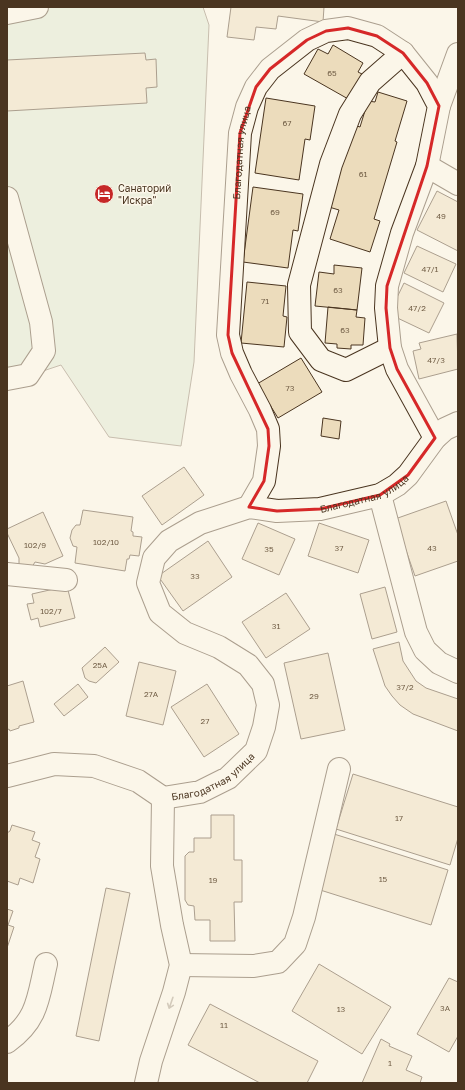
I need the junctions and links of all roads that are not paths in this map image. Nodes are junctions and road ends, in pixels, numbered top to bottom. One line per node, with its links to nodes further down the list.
1 (37, 7): 2 (street)
2 (7, 14)
3 (403, 53): 5 (street, Благодатная улица); 9 (street); 14 (street, Благодатная улица)
4 (458, 54): 5 (street)
5 (439, 106): 6 (street)
6 (426, 166): 7 (street); 9 (street)
7 (458, 184)
8 (7, 198): 10 (street)
9 (390, 348): 12 (street)
10 (7, 379)
11 (458, 423): 12 (street, Благодатная улица)
12 (435, 438): 13 (street, Благодатная улица)
13 (380, 495): 14 (street, Благодатная улица); 17 (street)
14 (249, 507): 20 (street, Благодатная улица)
15 (7, 574): 16 (street)
16 (66, 580)
17 (458, 672)
18 (339, 770): 22 (street)
19 (7, 776): 20 (street, Благодатная улица)
20 (163, 798): 22 (street, Благодатная улица)
21 (46, 964): 23 (street)
22 (181, 965): 24 (street, Благодатная улица, one-way to 24)
23 (7, 1042)
24 (146, 1083)

